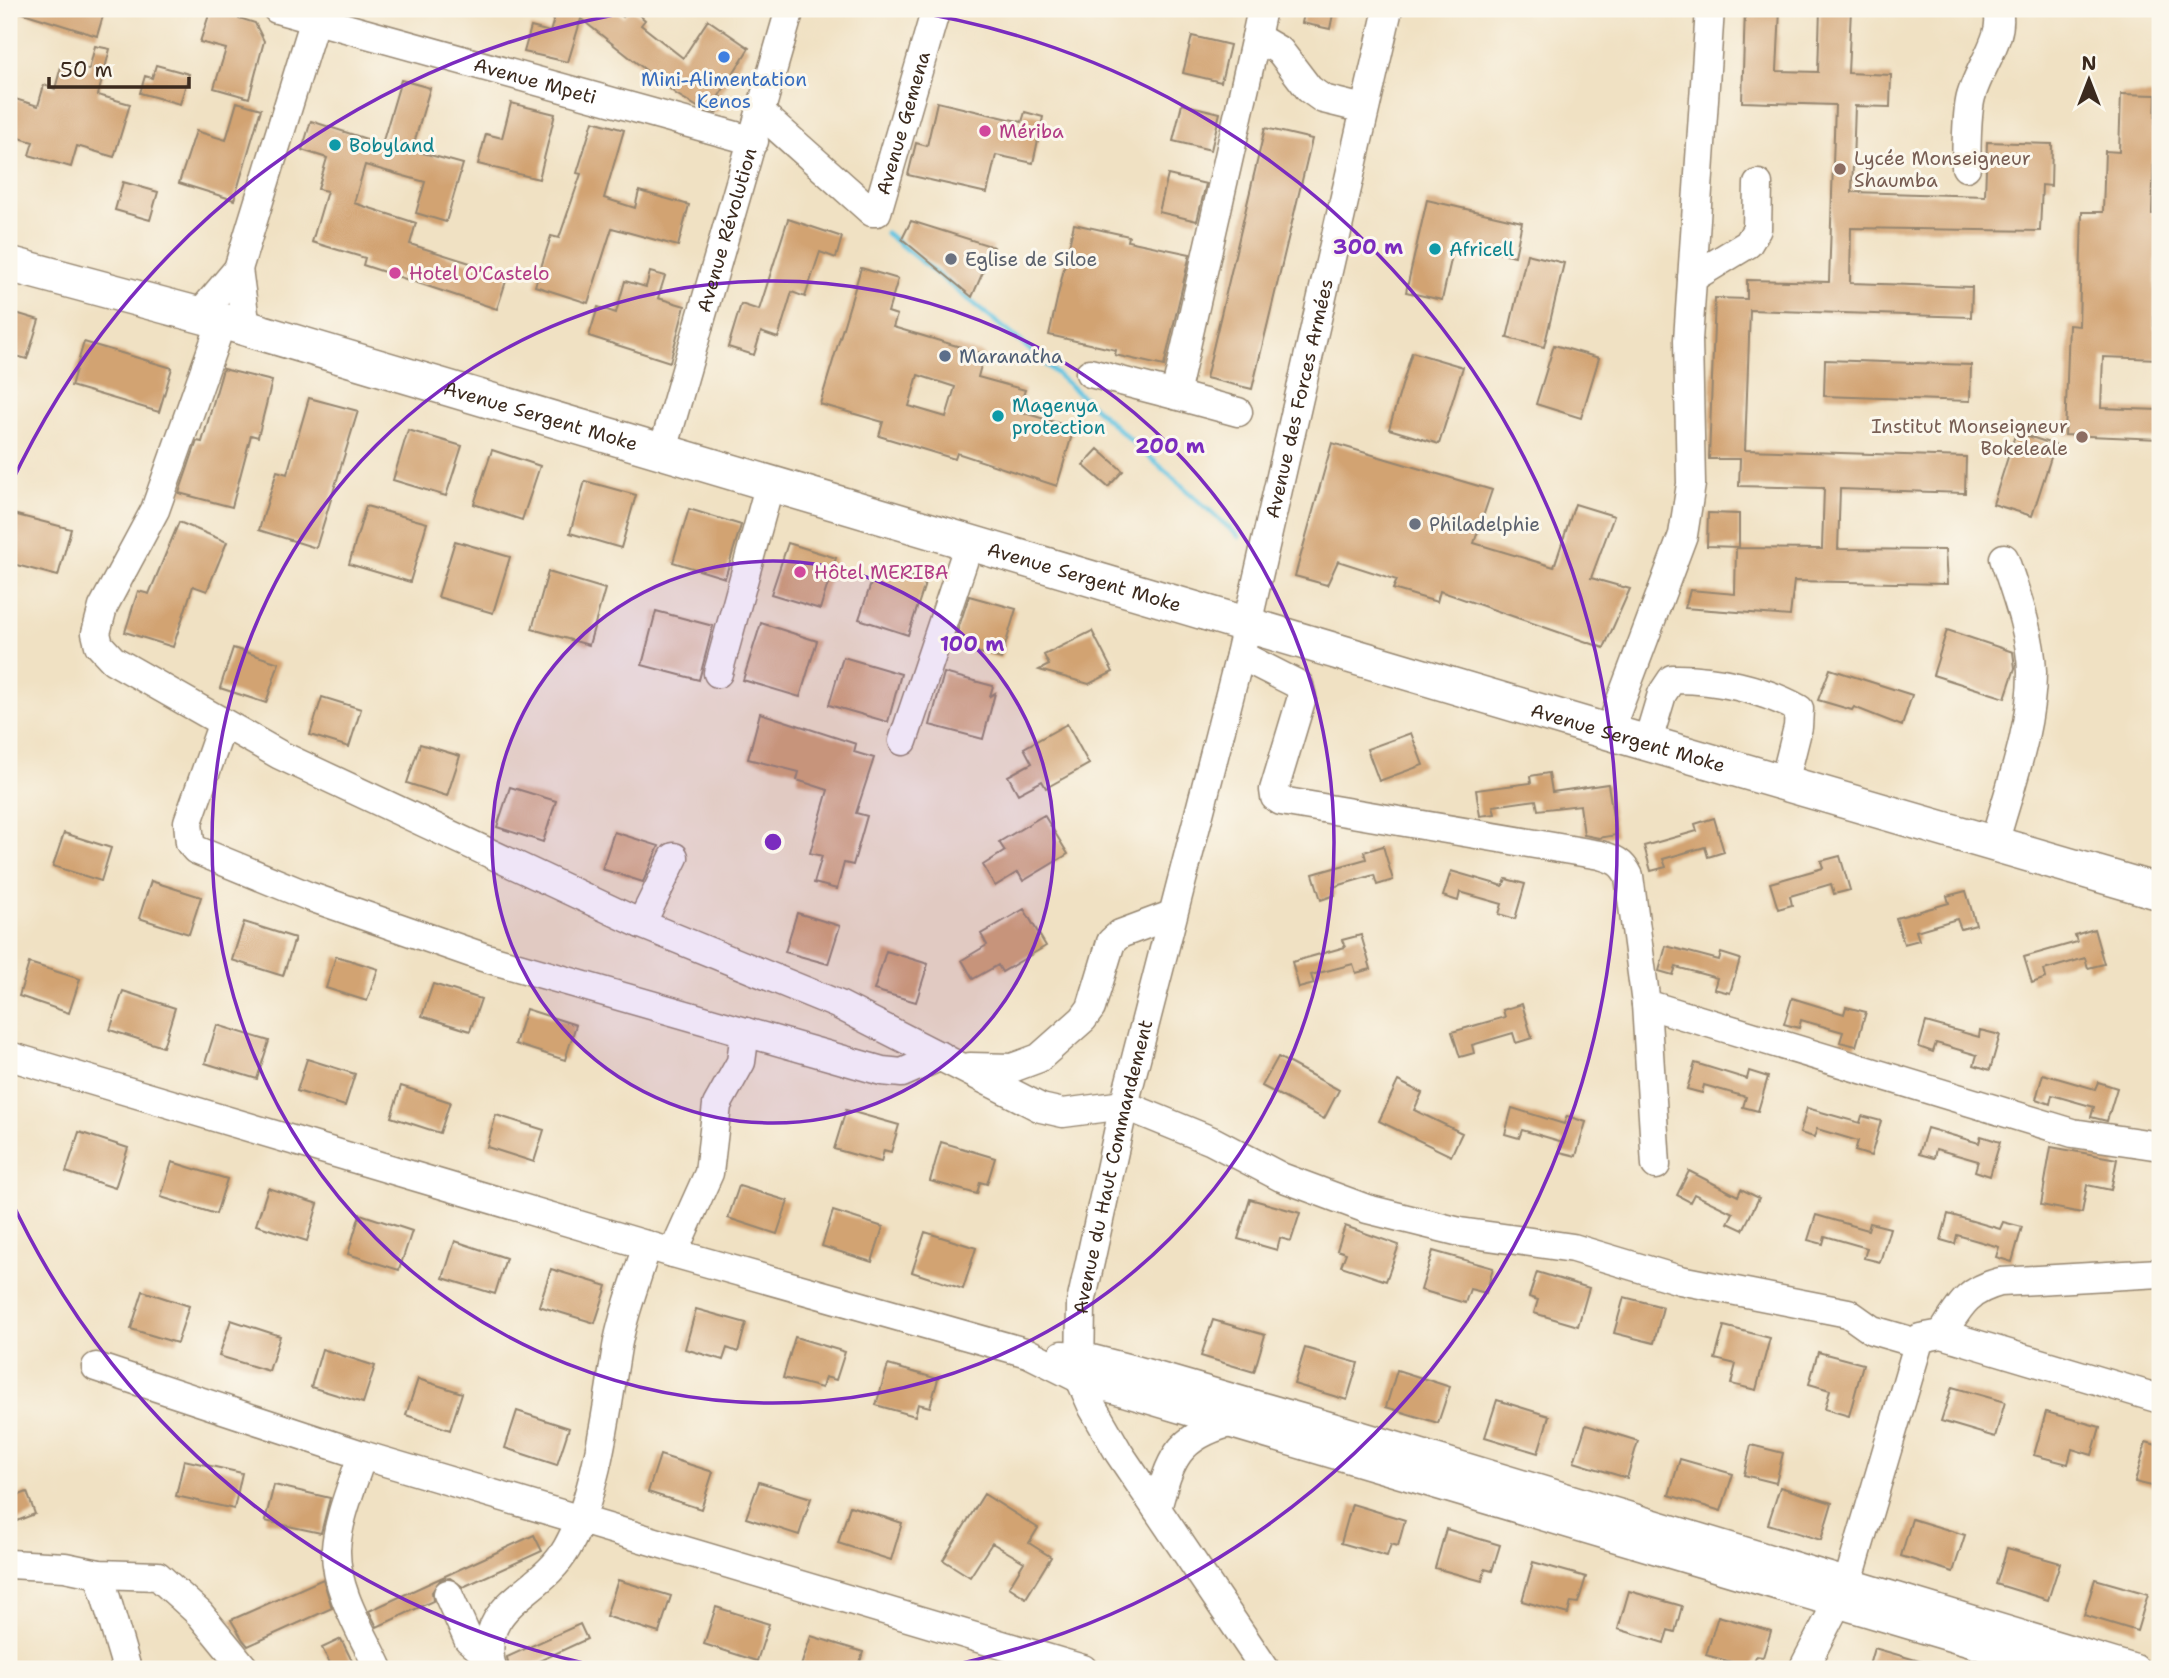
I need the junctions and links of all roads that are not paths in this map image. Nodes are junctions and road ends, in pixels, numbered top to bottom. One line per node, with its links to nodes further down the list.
1 (277, 9): 8 (street, Avenue Mpeti)
2 (790, 9): 11 (street, Avenue Révolution)
3 (936, 9): 11 (street, Avenue Gemena)
4 (1262, 9): 9 (street)
5 (1388, 9): 10 (street, Avenue des Forces Armées)
6 (1710, 9): 16 (street)
7 (1997, 9): 12 (street)
8 (315, 19): 11 (street, Avenue Mpeti); 15 (street)
9 (1256, 37): 10 (street); 19 (street)
10 (1364, 109): 25 (street, Avenue des Forces Armées)
11 (758, 127): 21 (street, Avenue Révolution)
12 (1966, 167)
13 (1758, 184): 16 (street)
14 (9, 264): 17 (main road, Avenue Sergent Moke)
15 (238, 269): 17 (street); 17 (street)
16 (1692, 278): 28 (street)
17 (223, 322): 21 (main road, Avenue Sergent Moke); 27 (street)
18 (1090, 373): 19 (street)
19 (1175, 395): 20 (street)
20 (1238, 412)
21 (663, 450): 22 (main road, Avenue Sergent Moke)
22 (770, 483): 23 (main road, Avenue Sergent Moke); 26 (street)
23 (969, 544): 25 (main road, Avenue Sergent Moke); 29 (street)
24 (2004, 558): 32 (street)
25 (1243, 640): 28 (main road, Avenue Sergent Moke); 35 (street, Avenue du Haut Commandement); 37 (street)
26 (719, 673)
27 (222, 725): 36 (street); 38 (street)
28 (1609, 732): 30 (main road, Avenue Sergent Moke)
29 (903, 741)
30 (1647, 744): 31 (main road, Avenue Sergent Moke); 31 (street)
31 (1784, 783): 32 (main road, Avenue Sergent Moke)
32 (1994, 844): 34 (main road, Avenue Sergent Moke)
33 (674, 857): 36 (street)
34 (2160, 892)
35 (1171, 915): 40 (street); 41 (street, Avenue du Haut Commandement)
36 (641, 924): 40 (street)
37 (1646, 1004): 42 (street); 43 (street)
38 (745, 1032): 40 (street); 44 (street)
39 (9, 1056): 44 (street)
40 (952, 1062): 41 (street)
41 (1124, 1105): 46 (street); 48 (street, Avenue du Haut Commandement)
42 (2160, 1146)
43 (1656, 1165)
44 (660, 1249): 48 (street); 53 (street)
45 (2160, 1273): 46 (street)
46 (1930, 1338): 49 (street); 56 (street)
47 (96, 1367): 51 (street)
48 (1080, 1367): 50 (street); 52 (street, Avenue du Haut Commandement); 56 (street)
49 (2160, 1399)
50 (1229, 1423): 52 (street); 56 (street)
51 (362, 1455): 53 (street); 61 (street)
52 (1157, 1509): 63 (street, Avenue du Haut Commandement)
53 (582, 1521): 58 (street); 62 (street)
54 (9, 1564): 55 (street)
55 (99, 1574): 59 (street); 60 (street)
56 (1844, 1593): 64 (street); 65 (street); 66 (street)
57 (448, 1594): 58 (street)
58 (490, 1663)
59 (127, 1669)
60 (245, 1669)
61 (379, 1669)
62 (1083, 1669)
63 (1265, 1669)
64 (1803, 1669)
65 (2059, 1669)
66 (2135, 1669)

